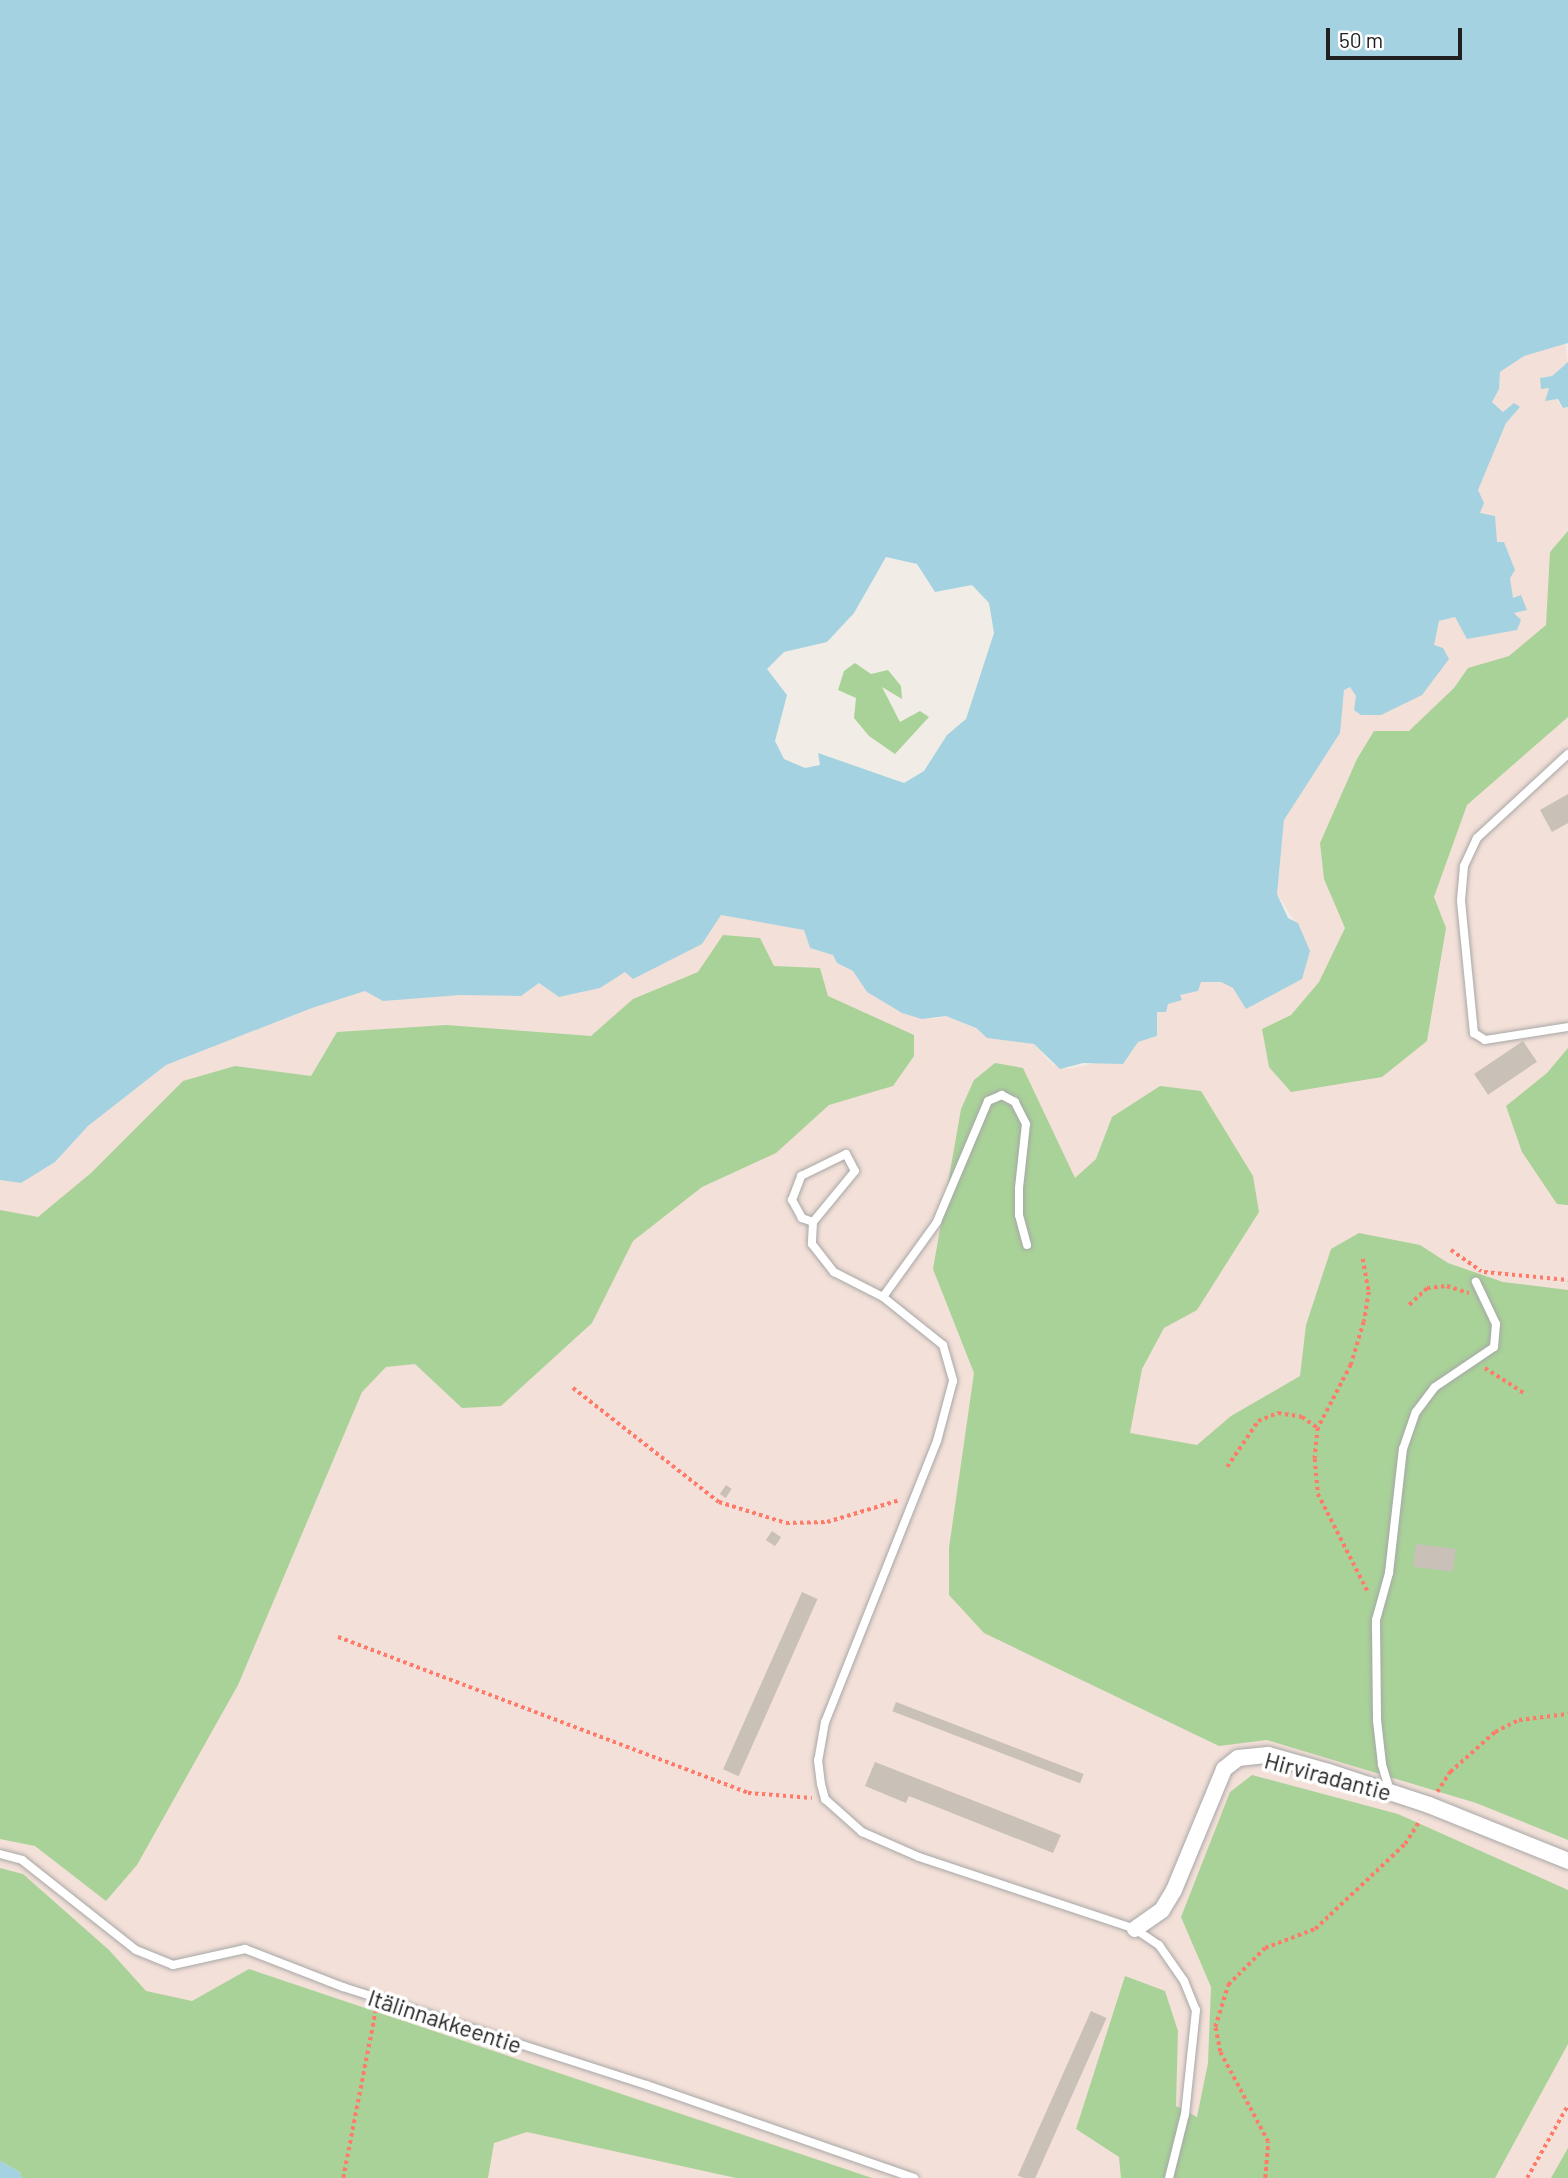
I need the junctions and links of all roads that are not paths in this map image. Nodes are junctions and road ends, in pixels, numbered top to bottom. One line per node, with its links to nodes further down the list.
1 (1568, 754): 2 (lane)
2 (1568, 1027)
3 (813, 1222): 3 (lane); 6 (lane)
4 (1027, 1245): 6 (lane)
5 (1476, 1282): 7 (lane)
6 (883, 1297): 10 (lane)
7 (1390, 1791): 9 (street, Hirviradantie); 10 (street, Hirviradantie)
8 (0, 1854): 11 (lane, Itälinnakkeentie)
9 (1568, 1861)
10 (1135, 1929): 12 (lane)
11 (914, 2178)
12 (1168, 2178)

